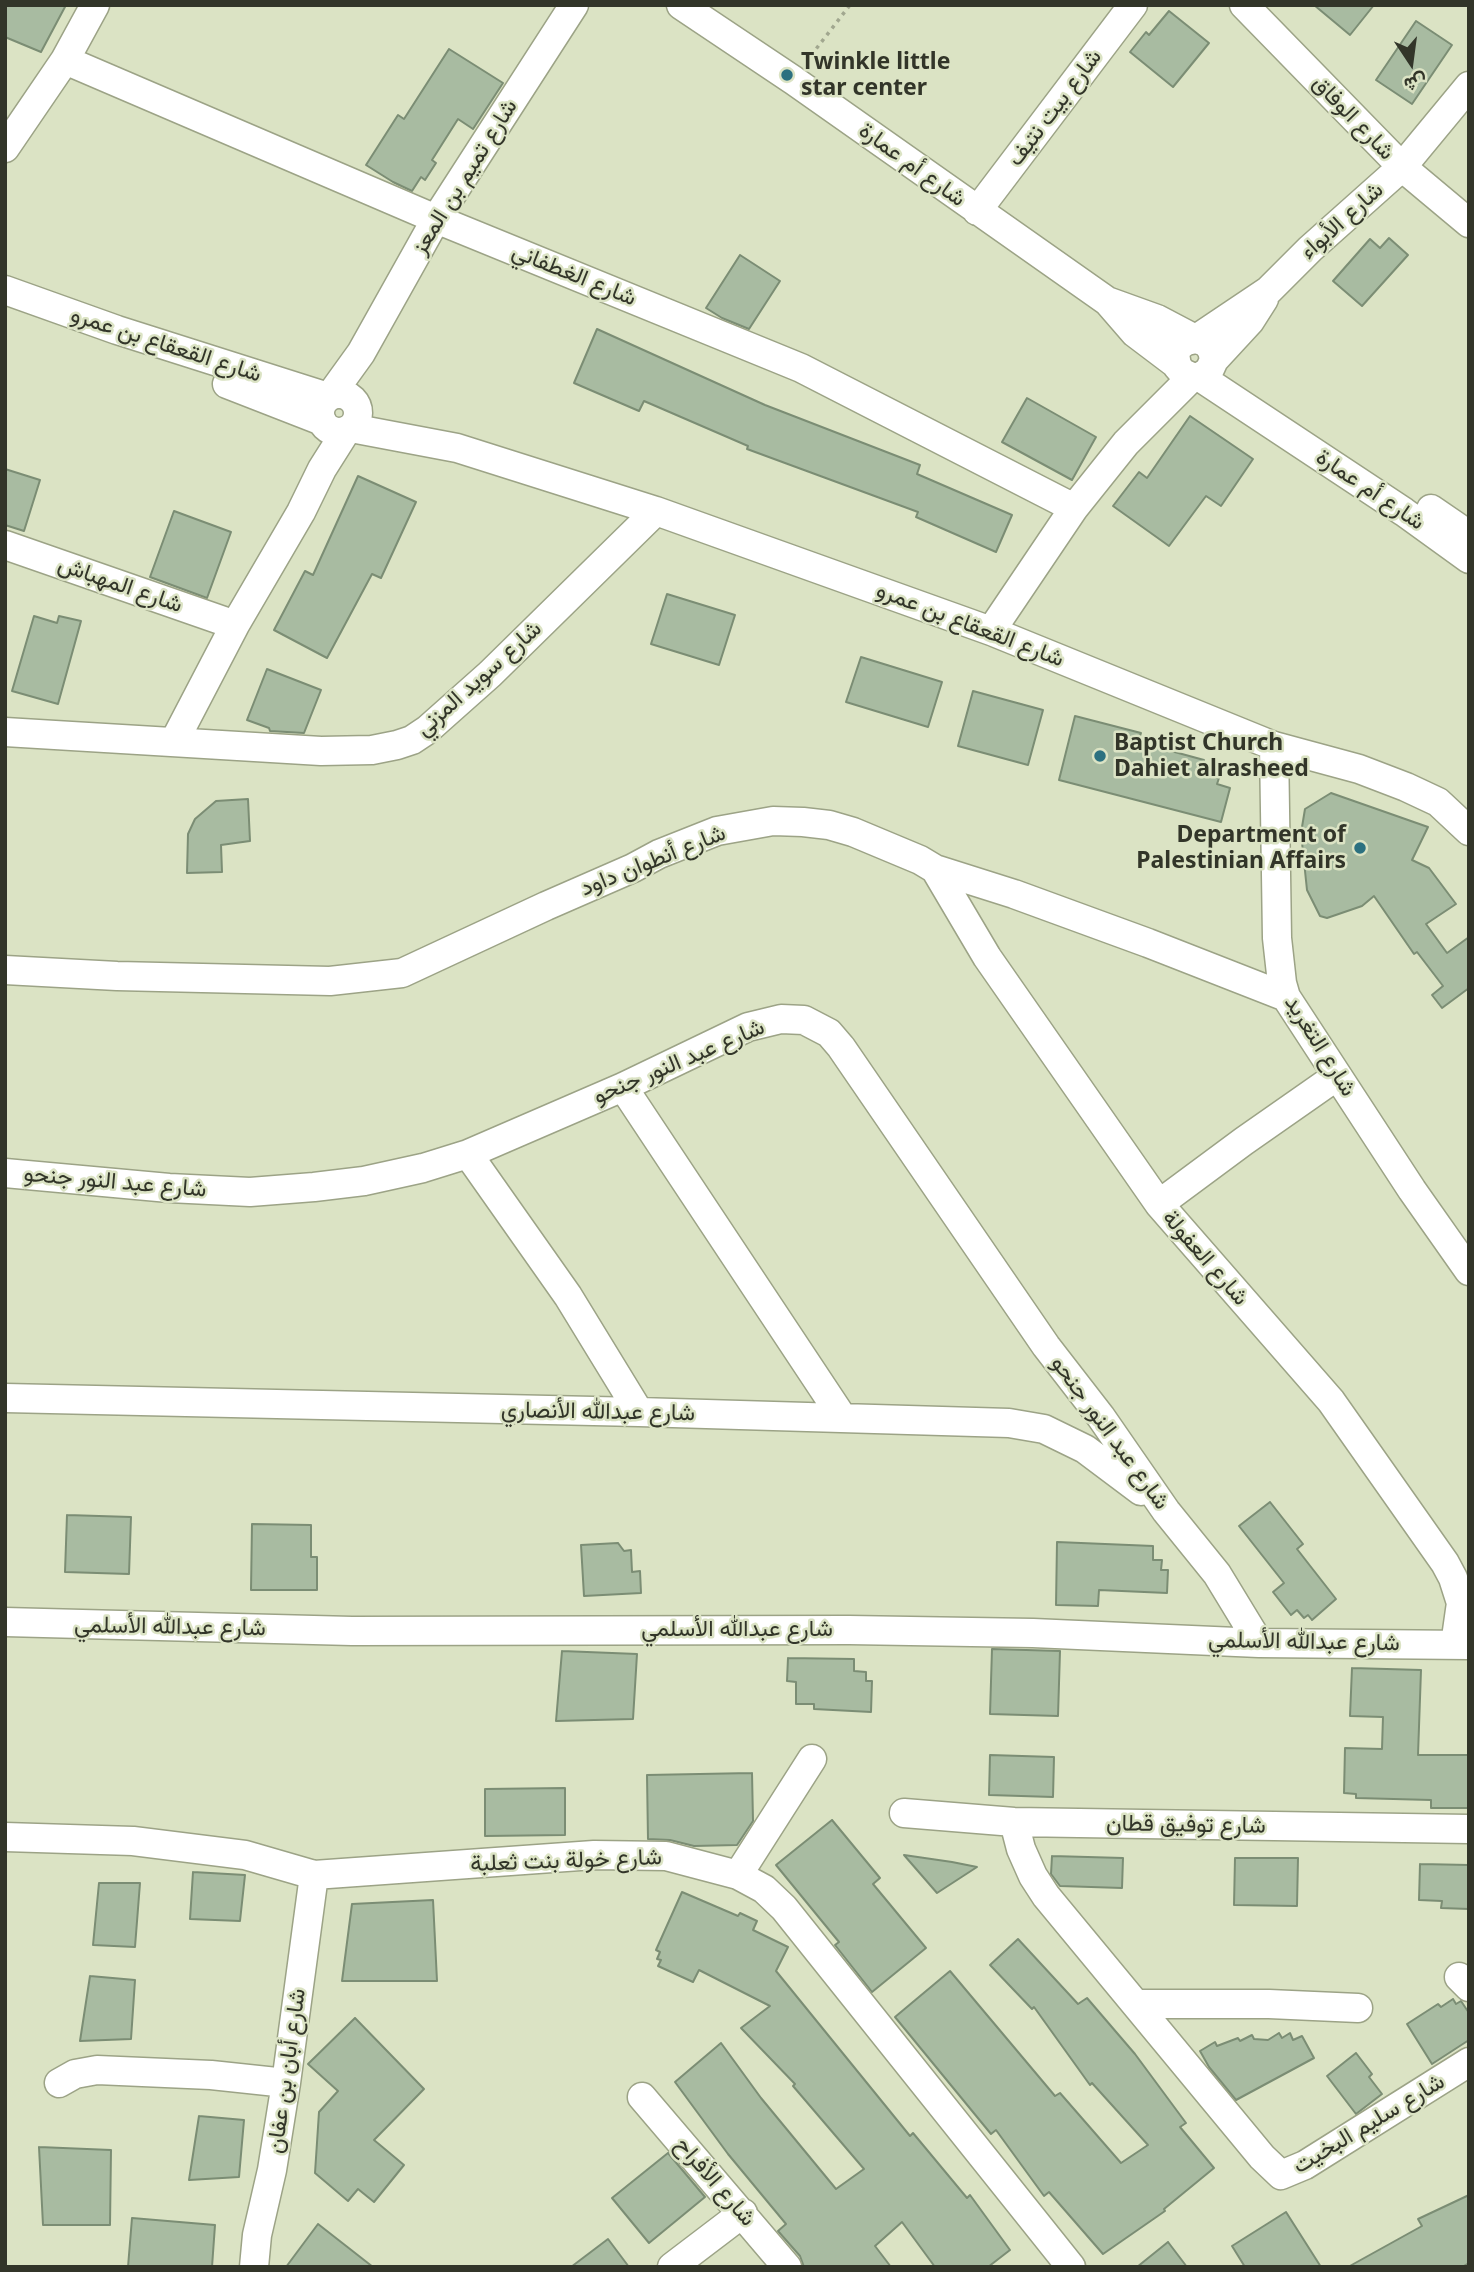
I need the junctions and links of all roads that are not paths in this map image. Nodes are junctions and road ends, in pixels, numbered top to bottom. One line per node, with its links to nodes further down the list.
1 (95, 5): 6 (street)
2 (574, 5): 11 (street, شارع تميم بن المعز)
3 (681, 5): 10 (street, شارع أم عمارة)
4 (1133, 5): 10 (street, شارع بيت نتيف)
5 (1244, 5): 9 (street, شارع الوفاق)
6 (65, 60): 8 (street); 11 (street, شارع الغطفاني)
7 (1469, 86): 9 (street, شارع الأبواء)
8 (5, 148)
9 (1402, 167): 12 (street, شارع الوفاق); 15 (street, شارع الأبواء)
10 (977, 211): 15 (street, شارع أم عمارة)
11 (436, 219): 16 (street, شارع تميم بن المعز); 18 (street, شارع الغطفاني)
12 (1469, 223)
13 (5, 290): 16 (street, شارع القعقاع بن عمرو)
14 (5, 306): 16 (street, شارع القعقاع بن عمرو)
15 (1195, 360): 17 (street, شارع أم عمارة); 18 (street, شارع الأبواء)
16 (339, 414): 19 (street, شارع القعقاع بن عمرو); 23 (street, شارع تميم بن المعز)
17 (1409, 505): 20 (street, شارع أم عمارة); 22 (street, شارع أم عمارة)
18 (1074, 508): 24 (street, شارع الأبواء)
19 (656, 511): 24 (street, شارع القعقاع بن عمرو); 26 (street, شارع سويد المزني)
20 (1469, 535)
21 (5, 545): 23 (street, شارع المهباش)
22 (1469, 559)
23 (235, 625): 26 (street, شارع تميم بن المعز)
24 (991, 631): 27 (street, شارع القعقاع بن عمرو)
25 (5, 732): 26 (street, شارع سويد المزني)
26 (175, 740)
27 (1274, 746): 28 (street, شارع القعقاع بن عمرو); 31 (street, شارع التغريد)
28 (1464, 813)
29 (934, 869): 30 (street, شارع أنطوان داود); 31 (street, شارع أنطوان داود); 36 (street, شارع العفولة)
30 (5, 970)
31 (1286, 997): 32 (street, شارع التغريد)
32 (1337, 1076): 36 (street); 37 (street, شارع التغريد)
33 (623, 1087): 34 (street, شارع عبد النور جنحو); 40 (street); 41 (street, شارع عبد النور جنحو)
34 (468, 1154): 35 (street, شارع عبد النور جنحو); 39 (street)
35 (5, 1173)
36 (1159, 1205): 44 (street, شارع العفولة)
37 (1469, 1271)
38 (5, 1398): 39 (street, شارع عبدالله الأنصاري)
39 (639, 1412): 40 (street, شارع عبدالله الأنصاري)
40 (842, 1417): 41 (street, شارع عبدالله الأنصاري)
41 (1166, 1511): 43 (street, شارع عبد النور جنحو)
42 (5, 1622): 43 (street, شارع عبدالله الأسلمي)
43 (1259, 1643): 44 (street, شارع عبدالله الأسلمي)
44 (1462, 1645)
45 (812, 1759): 51 (street)
46 (904, 1813): 47 (street, شارع توفيق قطان)
47 (1014, 1822): 48 (street, شارع توفيق قطان); 52 (street, شارع سليم البخيت)
48 (1469, 1829)
49 (5, 1837): 50 (street, شارع خولة بنت ثعلبة)
50 (314, 1875): 51 (street, شارع خولة بنت ثعلبة); 56 (street, شارع أبان بن عفان)
51 (738, 1875): 62 (street, شارع خولة بنت ثعلبة)
52 (1137, 2004): 53 (street); 54 (street, شارع سليم البخيت)
53 (1358, 2008)
54 (1469, 2062)
55 (59, 2082): 56 (street)
56 (286, 2083): 59 (street, شارع أبان بن عفان)
57 (642, 2097): 58 (street, شارع الأفراح)
58 (743, 2213): 60 (street); 61 (street, شارع الأفراح)
59 (254, 2267)
60 (672, 2267)
61 (787, 2267)
62 (1071, 2267)

